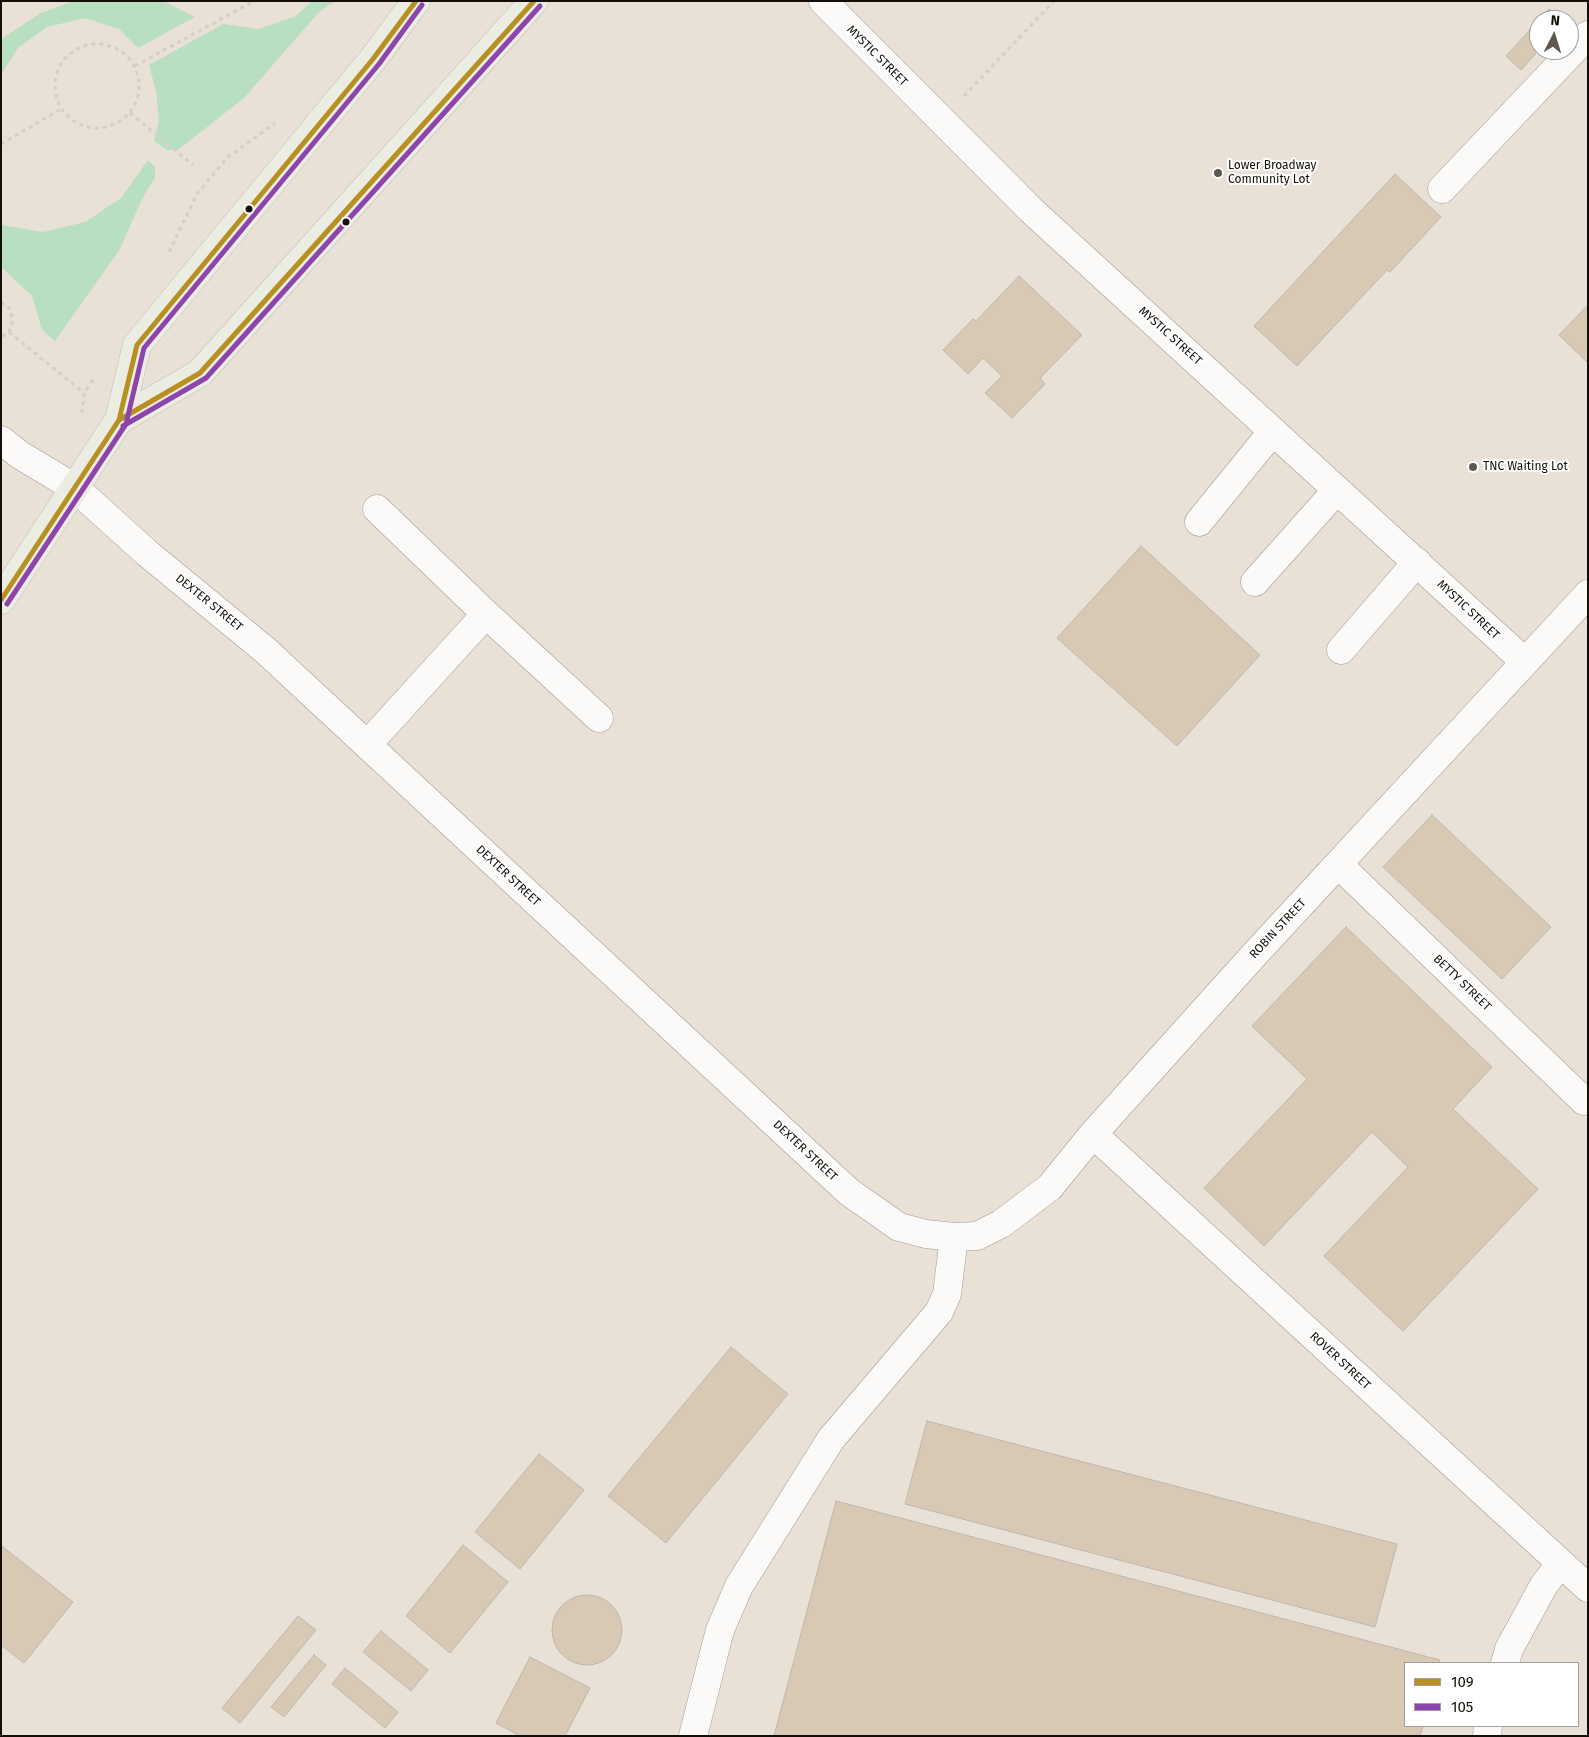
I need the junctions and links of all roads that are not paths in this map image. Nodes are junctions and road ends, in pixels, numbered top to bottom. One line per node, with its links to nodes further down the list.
1 (416, 1): 6 (main road)
2 (534, 1): 6 (main road)
3 (823, 1): 7 (street, MYSTIC STREET)
4 (1588, 35): 5 (street)
5 (1442, 189)
6 (119, 420): 9 (main road)
7 (1273, 431): 10 (street, MYSTIC STREET); 12 (street)
8 (1, 440): 9 (street, DEXTER STREET)
9 (75, 488): 16 (main road); 21 (street, DEXTER STREET)
10 (1337, 490): 13 (street, MYSTIC STREET); 14 (street)
11 (377, 509): 17 (street)
12 (1199, 522)
13 (1417, 562): 18 (street); 19 (street, MYSTIC STREET)
14 (1255, 582)
15 (1588, 594): 19 (street, ROBIN STREET)
16 (1, 600)
17 (486, 614): 20 (street); 21 (street)
18 (1341, 650)
19 (1525, 662): 22 (street, ROBIN STREET)
20 (599, 718)
21 (367, 745): 25 (street, DEXTER STREET)
22 (1339, 865): 23 (street, BETTY STREET); 24 (street, ROBIN STREET)
23 (1584, 1101)
24 (1093, 1134): 25 (street, ROBIN STREET); 26 (street, ROVER STREET)
25 (954, 1237): 29 (street)
26 (1561, 1563): 27 (street, ROVER STREET); 28 (street)
27 (1588, 1588)
28 (1505, 1662)
29 (694, 1736)

